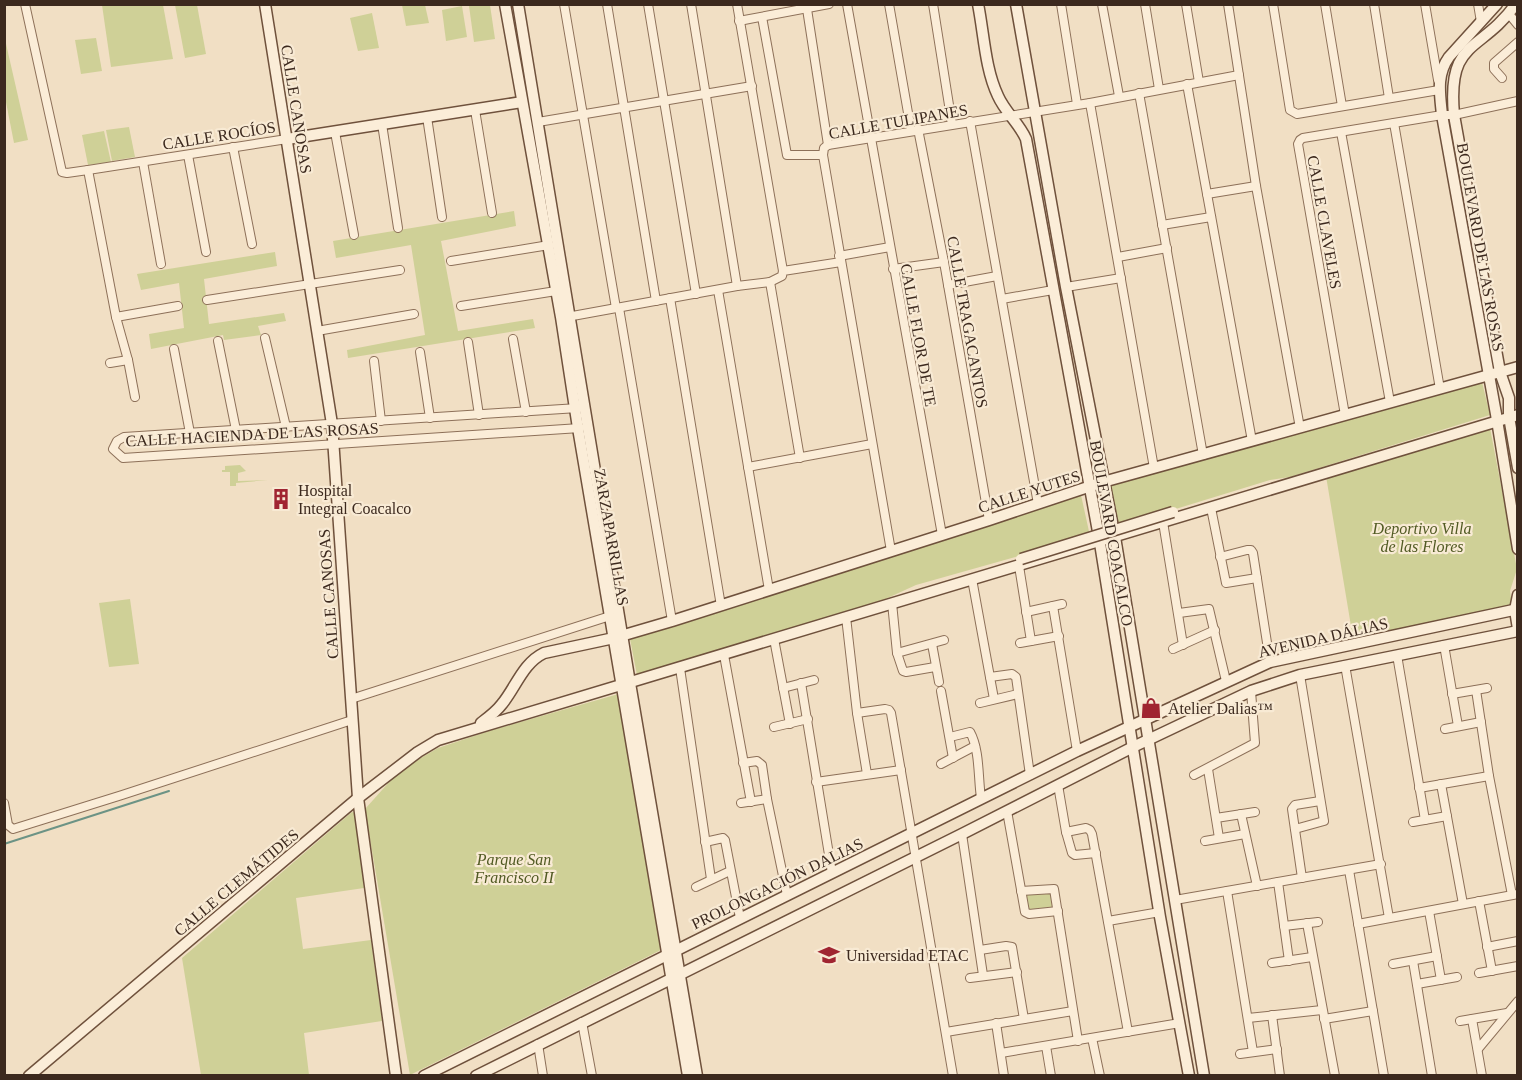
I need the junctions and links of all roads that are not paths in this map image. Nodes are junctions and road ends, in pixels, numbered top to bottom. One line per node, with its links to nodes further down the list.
1 (25, 4): 77 (street, CALLE ROCÍOS)
2 (264, 4): 70 (main road, CALLE CANOSAS)
3 (506, 4): 50 (main road, ZARZAPARRILLAS)
4 (518, 4): 63 (main road, ZARZAPARRILLAS)
5 (564, 4): 57 (street)
6 (607, 4): 54 (street)
7 (648, 4): 48 (street)
8 (691, 4): 45 (street)
9 (737, 4): 33 (street)
10 (777, 4): 30 (street)
11 (847, 4): 71 (street, CALLE FLOR DE TE)
12 (890, 4): 67 (street, CALLE TRAGACANTOS)
13 (933, 4): 66 (street)
14 (978, 4): 60 (main road, BOULEVARD COACALCO)
15 (1016, 4): 56 (main road, BOULEVARD COACALCO)
16 (1061, 4): 52 (street)
17 (1102, 4): 46 (street)
18 (1145, 4): 43 (street)
19 (1186, 4): 39 (street)
20 (1228, 4): 37 (street)
21 (1273, 4): 53 (street)
22 (1325, 4): 53 (street)
23 (1374, 4): 47 (street)
24 (1425, 4): 42 (street)
25 (1478, 4): 34 (street)
26 (1497, 4): 34 (main road, BOULEVARD DE LAS ROSAS)
27 (1516, 4): 31 (main road, BOULEVARD DE LAS ROSAS)
28 (828, 5): 29 (street)
29 (807, 9): 30 (street); 72 (street)
30 (778, 14): 32 (street)
31 (1509, 14): 35 (street); 59 (main road, BOULEVARD DE LAS ROSAS)
32 (762, 17): 33 (street); 75 (street)
33 (739, 21): 41 (street)
34 (1481, 22): 42 (main road, BOULEVARD DE LAS ROSAS)
35 (1518, 25)
36 (1518, 42): 38 (street)
37 (1239, 75): 39 (street, CALLE TULIPANES); 78 (street)
38 (1502, 78)
39 (1199, 82): 40 (street, CALLE TULIPANES)
40 (1187, 84): 43 (street, CALLE TULIPANES); 79 (street)
41 (752, 86): 45 (street); 98 (street)
42 (1439, 87): 47 (street); 58 (main road, BOULEVARD DE LAS ROSAS)
43 (1160, 89): 44 (street, CALLE TULIPANES)
44 (1139, 93): 46 (street, CALLE TULIPANES); 83 (street)
45 (706, 95): 48 (street); 104 (street)
46 (1119, 96): 51 (street, CALLE TULIPANES)
47 (1389, 98): 53 (street)
48 (665, 101): 54 (street); 109 (street)
49 (1518, 101): 59 (street, CALLE CLAVELES)
50 (522, 102): 55 (main road, CALLE ROCÍOS); 87 (main road, ZARZAPARRILLAS)
51 (1090, 103): 52 (street, CALLE TULIPANES); 91 (street)
52 (1077, 104): 56 (street, CALLE TULIPANES)
53 (1342, 106)
54 (624, 108): 57 (street); 113 (street)
55 (475, 110): 61 (main road, CALLE ROCÍOS); 80 (street)
56 (1036, 111): 60 (street, CALLE TULIPANES); 105 (main road, BOULEVARD COACALCO)
57 (583, 115): 63 (street); 116 (street)
58 (1442, 115): 59 (street, CALLE CLAVELES); 64 (street, CALLE CLAVELES); 132 (main road, BOULEVARD DE LAS ROSAS)
59 (1454, 115): 131 (main road, BOULEVARD DE LAS ROSAS)
60 (1010, 116): 62 (street, CALLE TULIPANES); 107 (main road, BOULEVARD COACALCO)
61 (427, 117): 65 (main road, CALLE ROCÍOS); 81 (street)
62 (970, 121): 66 (street, CALLE TULIPANES); 99 (street)
63 (538, 122): 119 (main road, ZARZAPARRILLAS)
64 (1394, 123): 69 (street, CALLE CLAVELES); 133 (street)
65 (382, 124): 68 (main road, CALLE ROCÍOS); 84 (street)
66 (952, 124): 67 (street, CALLE TULIPANES)
67 (915, 130): 71 (street, CALLE TULIPANES); 94 (street, CALLE TRAGACANTOS)
68 (335, 132): 70 (main road, CALLE ROCÍOS); 85 (street)
69 (1341, 132): 135 (street); 139 (street, CALLE CLAVELES)
70 (287, 139): 73 (street, CALLE ROCÍOS); 102 (main road, CALLE CANOSAS)
71 (870, 139): 72 (street, CALLE TULIPANES); 88 (street, CALLE FLOR DE TE)
72 (828, 145): 75 (street, CALLE TULIPANES)
73 (233, 147): 74 (street, CALLE ROCÍOS); 86 (street)
74 (188, 154): 76 (street, CALLE ROCÍOS); 90 (street)
75 (823, 155): 92 (street, CALLE TULIPANES)
76 (143, 162): 77 (street, CALLE ROCÍOS); 95 (street)
77 (88, 170): 118 (street)
78 (1256, 186): 79 (street); 147 (street)
79 (1207, 194): 82 (street)
80 (492, 213)
81 (442, 217)
82 (1211, 217): 83 (street); 150 (street)
83 (1162, 225): 89 (street)
84 (398, 228)
85 (354, 235)
86 (252, 244)
87 (549, 245): 93 (street); 108 (main road, ZARZAPARRILLAS)
88 (890, 247): 92 (street); 96 (street, CALLE FLOR DE TE)
89 (1167, 248): 91 (street); 153 (street)
90 (206, 252)
91 (1118, 257): 100 (street)
92 (840, 259): 98 (street); 152 (street, CALLE TULIPANES)
93 (451, 261)
94 (944, 262): 96 (street); 103 (street, CALLE TRAGACANTOS)
95 (161, 264)
96 (893, 269): 165 (street, CALLE FLOR DE TE)
97 (400, 270): 102 (street)
98 (783, 271): 101 (street)
99 (997, 276): 103 (street); 111 (street)
100 (1121, 278): 105 (street); 156 (street)
101 (770, 282): 104 (street); 154 (street)
102 (310, 285): 112 (street); 120 (main road, CALLE CANOSAS)
103 (948, 285): 163 (street, CALLE TRAGACANTOS)
104 (737, 286): 106 (street)
105 (1066, 287): 159 (main road, BOULEVARD COACALCO)
106 (718, 290): 109 (street); 155 (street)
107 (1053, 290): 111 (street); 160 (main road, BOULEVARD COACALCO)
108 (556, 291): 115 (street); 119 (main road, ZARZAPARRILLAS)
109 (696, 294): 110 (street)
110 (670, 298): 113 (street); 178 (street)
111 (1002, 299): 161 (street)
112 (207, 300)
113 (656, 301): 116 (street)
114 (178, 306): 118 (street)
115 (461, 306)
116 (617, 308): 119 (street); 185 (street)
117 (414, 314): 120 (street)
118 (116, 317): 127 (street)
119 (566, 317): 136 (main road, ZARZAPARRILLAS)
120 (317, 331): 144 (main road, CALLE CANOSAS)
121 (265, 338): 145 (street)
122 (513, 339): 137 (street)
123 (218, 341): 148 (street)
124 (468, 342): 138 (street)
125 (174, 349): 149 (street)
126 (420, 352): 141 (street)
127 (129, 360): 129 (street); 134 (street)
128 (374, 361): 142 (street)
129 (110, 363)
130 (1518, 367): 131 (main road, CALLE YUTES)
131 (1500, 372): 132 (main road, CALLE YUTES); 140 (main road, BOULEVARD DE LAS ROSAS)
132 (1488, 375): 133 (main road, CALLE YUTES); 143 (main road, BOULEVARD DE LAS ROSAS)
133 (1440, 389): 135 (main road, CALLE YUTES)
134 (135, 397)
135 (1390, 402): 139 (main road, CALLE YUTES)
136 (580, 408): 137 (street, CALLE HACIENDA DE LAS ROSAS); 146 (main road, ZARZAPARRILLAS)
137 (526, 412): 138 (street, CALLE HACIENDA DE LAS ROSAS)
138 (479, 415): 141 (street, CALLE HACIENDA DE LAS ROSAS)
139 (1345, 415): 147 (main road, CALLE YUTES)
140 (1513, 416): 143 (main road); 157 (main road, BOULEVARD DE LAS ROSAS)
141 (430, 418): 142 (street, CALLE HACIENDA DE LAS ROSAS)
142 (381, 421): 144 (street, CALLE HACIENDA DE LAS ROSAS)
143 (1496, 421): 158 (main road); 168 (main road, BOULEVARD DE LAS ROSAS)
144 (332, 424): 145 (street, CALLE HACIENDA DE LAS ROSAS); 151 (main road, CALLE CANOSAS)
145 (286, 427): 148 (street, CALLE HACIENDA DE LAS ROSAS)
146 (583, 428): 151 (street, CALLE HACIENDA DE LAS ROSAS); 183 (main road, ZARZAPARRILLAS); 189 (main road, ZARZAPARRILLAS)
147 (1300, 428): 150 (main road, CALLE YUTES)
148 (236, 430): 149 (street, CALLE HACIENDA DE LAS ROSAS)
149 (190, 433): 151 (street, CALLE HACIENDA DE LAS ROSAS)
150 (1252, 441): 153 (main road, CALLE YUTES)
151 (332, 443): 219 (main road, CALLE CANOSAS)
152 (872, 444): 154 (street); 169 (street, CALLE TULIPANES)
153 (1203, 455): 156 (main road, CALLE YUTES)
154 (800, 459): 155 (street)
155 (748, 467): 174 (street)
156 (1154, 468): 159 (main road, CALLE YUTES)
157 (1518, 468)
158 (1303, 479): 162 (main road); 171 (main road, bridge)
159 (1103, 482): 160 (main road, CALLE YUTES); 166 (main road, BOULEVARD COACALCO)
160 (1089, 487): 161 (main road, CALLE YUTES); 167 (main road, BOULEVARD COACALCO)
161 (1038, 504): 163 (main road, CALLE YUTES)
162 (1211, 508): 164 (main road); 170 (street)
163 (989, 520): 165 (main road, CALLE YUTES)
164 (1163, 522): 166 (main road); 182 (street)
165 (942, 535): 169 (main road, CALLE YUTES)
166 (1114, 537): 167 (main road); 225 (main road, BOULEVARD COACALCO)
167 (1099, 542): 171 (main road); 228 (main road, BOULEVARD COACALCO)
168 (1518, 549)
169 (891, 551): 174 (main road, CALLE YUTES)
170 (1220, 557): 172 (street); 172 (street)
171 (1020, 562): 173 (main road); 176 (main road); 181 (street)
172 (1257, 578): 201 (street)
173 (972, 579): 176 (main road); 206 (street)
174 (769, 590): 178 (main road, CALLE YUTES)
175 (1518, 595): 180 (main road)
176 (895, 602): 184 (main road); 198 (street)
177 (1062, 604): 179 (street)
178 (721, 606): 185 (main road, CALLE YUTES)
179 (1053, 606): 181 (street); 188 (street)
180 (1516, 610): 187 (main road); 201 (main road, AVENIDA DÁLIAS)
181 (1026, 612): 192 (street)
182 (1179, 613): 186 (street); 195 (street)
183 (610, 616): 189 (main road, ZARZAPARRILLAS); 219 (street)
184 (846, 618): 190 (main road); 222 (street)
185 (672, 621): 189 (main road, CALLE YUTES)
186 (1215, 630): 195 (street); 208 (street)
187 (1518, 630): 196 (main road, AVENIDA DÁLIAS)
188 (1059, 636): 192 (street); 237 (street)
189 (618, 637): 211 (main road, ZARZAPARRILLAS); 231 (main road, CALLE CLEMÁTIDES)
190 (774, 639): 199 (main road); 212 (street)
191 (944, 640): 193 (street)
192 (1031, 641): 194 (street)
193 (932, 644): 198 (street); 203 (street)
194 (1020, 644)
195 (1183, 645): 197 (street)
196 (1444, 645): 200 (main road, AVENIDA DÁLIAS); 218 (street)
197 (1173, 649)
198 (897, 653): 203 (street)
199 (724, 655): 204 (main road); 239 (street)
200 (1397, 655): 202 (main road, AVENIDA DÁLIAS); 250 (street)
201 (1270, 662): 208 (main road, AVENIDA DÁLIAS)
202 (1345, 665): 205 (main road, AVENIDA DÁLIAS); 275 (street)
203 (935, 667): 209 (street)
204 (680, 668): 211 (main road); 272 (street)
205 (1300, 675): 216 (main road, AVENIDA DÁLIAS); 254 (street)
206 (990, 677): 217 (street); 220 (street)
207 (814, 680): 210 (street)
208 (1226, 681): 225 (main road, AVENIDA DÁLIAS)
209 (939, 682)
210 (801, 683): 212 (street); 223 (street)
211 (626, 684): 231 (main road, CALLE CLEMÁTIDES); 304 (main road, ZARZAPARRILLAS)
212 (783, 688): 227 (street)
213 (1487, 688): 214 (street)
214 (1476, 690): 218 (street); 226 (street)
215 (941, 691): 233 (street)
216 (1251, 691): 234 (main road, AVENIDA DÁLIAS); 241 (street)
217 (1018, 694): 220 (street); 244 (street)
218 (1452, 694): 229 (street)
219 (351, 699): 224 (main road, CALLE CANOSAS)
220 (994, 699): 221 (street)
221 (981, 703)
222 (857, 713): 242 (street); 243 (street)
223 (808, 719): 227 (street); 247 (street)
224 (352, 720): 251 (main road, CALLE CANOSAS); 256 (street)
225 (1144, 720): 228 (main road, PROLONGACIÓN DALIAS); 234 (main road, BOULEVARD COACALCO)
226 (1480, 722): 229 (street); 246 (street)
227 (790, 724): 230 (street)
228 (1129, 726): 236 (main road, BOULEVARD COACALCO); 237 (main road, PROLONGACIÓN DALIAS)
229 (1458, 726): 232 (street)
230 (774, 727)
231 (473, 728): 251 (main road, CALLE CLEMÁTIDES)
232 (1445, 729)
233 (950, 737): 235 (street); 238 (street)
234 (1149, 739): 236 (main road); 288 (main road, BOULEVARD COACALCO)
235 (975, 746): 238 (street); 252 (street)
236 (1133, 747): 248 (main road); 293 (main road, BOULEVARD COACALCO)
237 (1077, 751): 244 (main road, PROLONGACIÓN DALIAS)
238 (953, 758): 240 (street)
239 (742, 763): 253 (street); 255 (street)
240 (941, 764)
241 (1208, 769): 245 (street); 262 (street)
242 (901, 770): 243 (street); 267 (street)
243 (867, 774): 247 (street)
244 (1030, 775): 252 (main road, PROLONGACIÓN DALIAS)
245 (1194, 775)
246 (1489, 776): 249 (street); 287 (street)
247 (816, 782): 278 (street)
248 (1058, 784): 258 (main road); 266 (street)
249 (1441, 784): 250 (street); 261 (street)
250 (1419, 788): 263 (street)
251 (358, 798): 346 (main road, CALLE CLEMÁTIDES); 349 (main road, CALLE CANOSAS)
252 (981, 798): 267 (main road, PROLONGACIÓN DALIAS)
253 (767, 799): 255 (street); 286 (street)
254 (1320, 801): 265 (street); 265 (street)
255 (751, 802): 257 (street)
256 (4, 803)
257 (741, 803)
258 (1007, 811): 268 (main road); 284 (street)
259 (1255, 812): 260 (street)
260 (1241, 814): 262 (street); 269 (street)
261 (1447, 816): 263 (street); 290 (street)
262 (1216, 818): 270 (street)
263 (1425, 820): 264 (street)
264 (1413, 822)
265 (1295, 829): 279 (street)
266 (1066, 832): 273 (street); 273 (street)
267 (911, 834): 274 (street); 278 (main road, PROLONGACIÓN DALIAS)
268 (962, 834): 274 (main road); 303 (street)
269 (1245, 834): 270 (street); 282 (street)
270 (1219, 838): 271 (street)
271 (1205, 841)
272 (705, 842): 277 (street); 280 (street)
273 (1095, 853): 296 (street)
274 (916, 857): 315 (main road); 335 (street)
275 (1381, 864): 276 (street); 295 (street)
276 (1349, 870): 279 (street); 299 (street)
277 (730, 871): 280 (street); 294 (street)
278 (832, 873): 286 (main road, PROLONGACIÓN DALIAS)
279 (1302, 878): 281 (street)
280 (711, 879): 283 (street)
281 (1278, 882): 282 (street); 300 (street)
282 (1257, 886): 285 (street)
283 (696, 887)
284 (1021, 891): 291 (street); 291 (street)
285 (1227, 891): 288 (street); 327 (street)
286 (787, 895): 294 (main road, PROLONGACIÓN DALIAS)
287 (1515, 895): 289 (street)
288 (1175, 900): 361 (main road, BOULEVARD COACALCO)
289 (1479, 901): 290 (street); 302 (street)
290 (1462, 904): 292 (street)
291 (1058, 911): 323 (street)
292 (1429, 911): 295 (street); 305 (street)
293 (1160, 912): 296 (street); 334 (main road, BOULEVARD COACALCO)
294 (740, 918): 304 (main road, PROLONGACIÓN DALIAS)
295 (1389, 918): 299 (street)
296 (1108, 921): 336 (street)
297 (1318, 922): 298 (street)
298 (1307, 923): 300 (street); 306 (street)
299 (1358, 924): 324 (street)
300 (1284, 926): 307 (street)
301 (1518, 941): 302 (street)
302 (1487, 947): 312 (street)
303 (980, 950): 313 (street); 316 (street)
304 (671, 952): 315 (main road, ZARZAPARRILLAS); 350 (main road, PROLONGACIÓN DALIAS)
305 (1437, 956): 308 (street); 319 (street)
306 (1312, 957): 307 (street); 322 (street)
307 (1289, 961): 309 (street)
308 (1413, 961): 310 (street); 320 (street)
309 (1272, 963)
310 (1393, 964)
311 (1518, 966): 312 (street)
312 (1492, 971): 314 (street)
313 (1017, 972): 316 (street); 328 (street)
314 (1479, 973)
315 (676, 975): 332 (main road); 354 (main road, ZARZAPARRILLAS); 355 (main road, ZARZAPARRILLAS)
316 (983, 975): 318 (street)
317 (1457, 977): 319 (street)
318 (970, 978)
319 (1441, 980): 320 (street)
320 (1417, 984): 365 (street)
321 (1518, 1001): 325 (street)
322 (1322, 1010): 326 (street); 329 (street)
323 (1073, 1011): 328 (street); 338 (street)
324 (1373, 1011): 329 (street); 364 (street)
325 (1507, 1013): 330 (street); 342 (street)
326 (1272, 1015): 327 (street); 341 (street)
327 (1248, 1018): 343 (street)
328 (1024, 1019): 333 (street)
329 (1324, 1019): 363 (street)
330 (1472, 1019): 331 (street); 342 (street)
331 (1460, 1021)
332 (582, 1022): 339 (main road); 353 (street)
333 (996, 1023): 335 (street); 344 (street)
334 (1180, 1023): 336 (street); 360 (main road, BOULEVARD COACALCO)
335 (946, 1032): 356 (street)
336 (1128, 1032): 337 (street)
337 (1092, 1038): 338 (street); 359 (street)
338 (1078, 1041): 340 (street)
339 (538, 1044): 347 (main road); 352 (street)
340 (1046, 1046): 344 (street); 358 (street)
341 (1277, 1048): 343 (street); 362 (street)
342 (1478, 1049): 366 (street)
343 (1253, 1052): 345 (street)
344 (1001, 1053): 357 (street)
345 (1240, 1054)
346 (40, 1071): 348 (main road, CALLE CLEMÁTIDES)
347 (491, 1072): 351 (main road)
348 (29, 1076)
349 (396, 1076)
350 (424, 1076)
351 (476, 1076)
352 (543, 1076)
353 (592, 1076)
354 (688, 1076)
355 (697, 1076)
356 (953, 1076)
357 (1004, 1076)
358 (1051, 1076)
359 (1100, 1076)
360 (1189, 1076)
361 (1204, 1076)
362 (1281, 1076)
363 (1335, 1076)
364 (1384, 1076)
365 (1432, 1076)
366 (1482, 1076)

